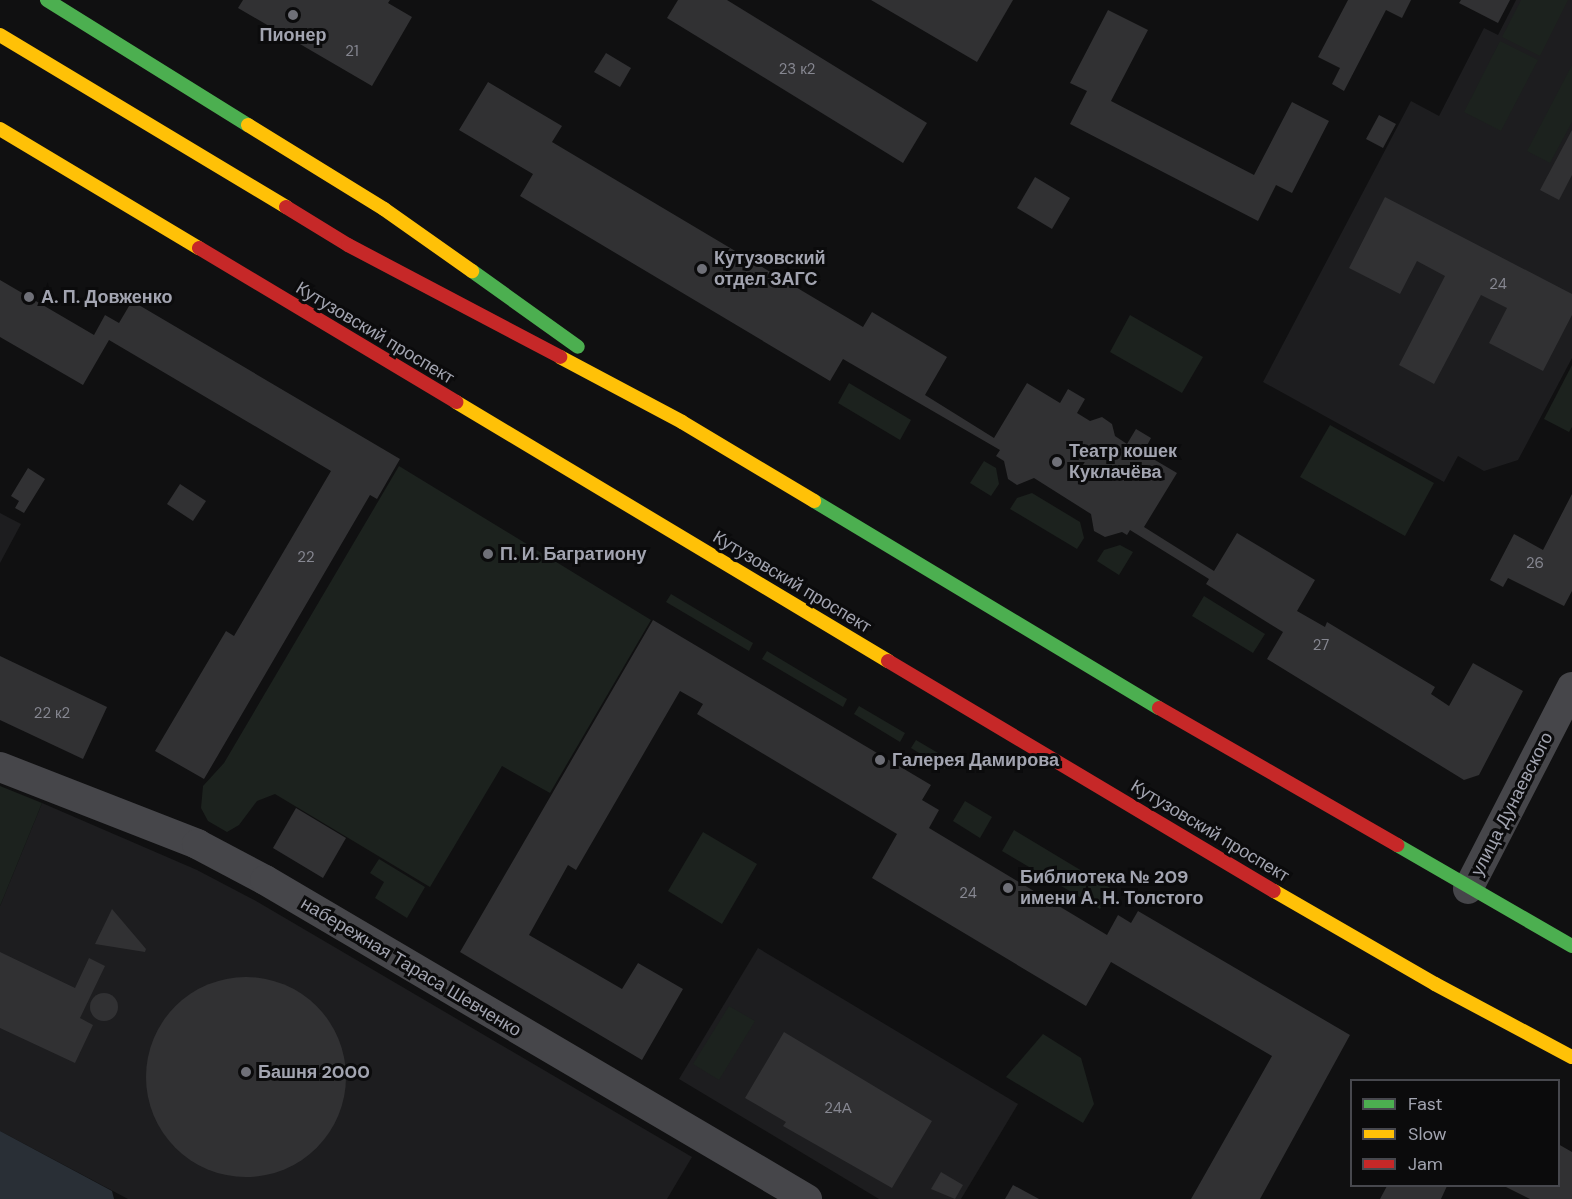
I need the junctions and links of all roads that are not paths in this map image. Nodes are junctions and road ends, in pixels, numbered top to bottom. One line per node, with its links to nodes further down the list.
1 (47, 0): 4 (main road)
2 (0, 35): 4 (main road)
3 (0, 129): 9 (main road, Кутузовский проспект)
4 (682, 422): 7 (main road)
5 (1572, 687): 7 (street, улица Дунаевского)
6 (0, 767): 10 (street, набережная Тараса Шевченко)
7 (1468, 889): 8 (main road)
8 (1572, 946)
9 (1572, 1057)
10 (807, 1199)

